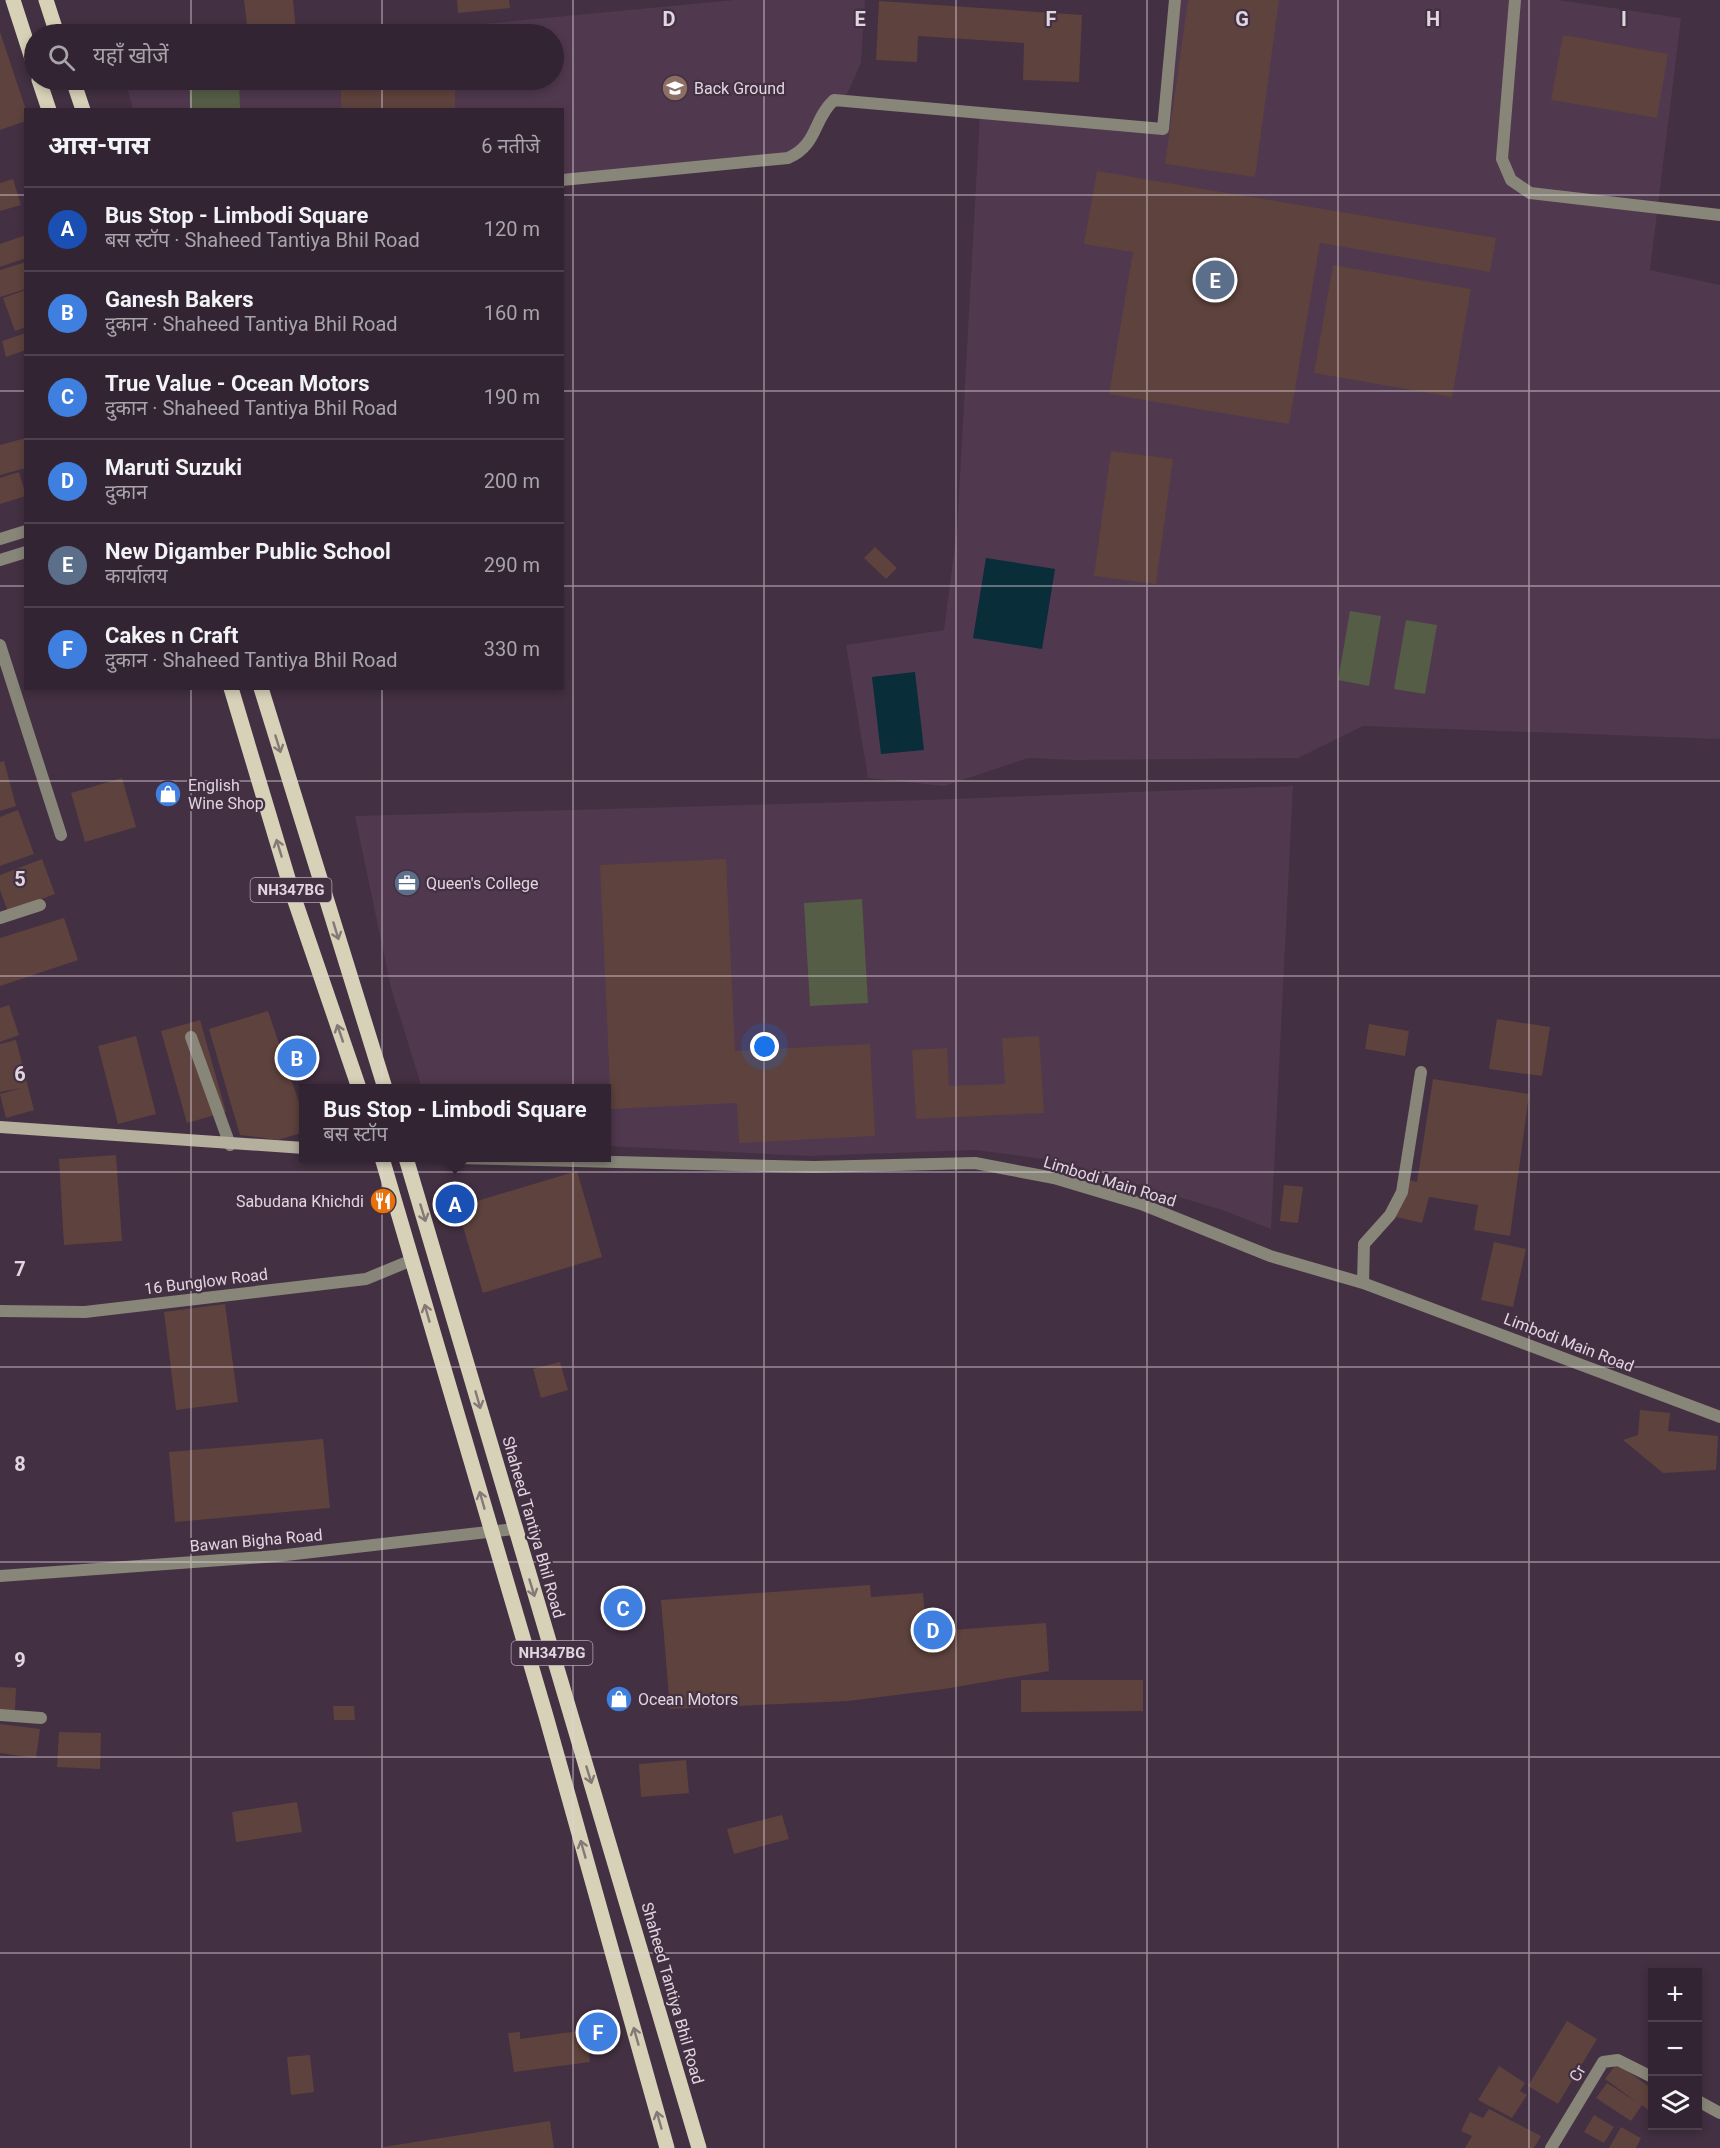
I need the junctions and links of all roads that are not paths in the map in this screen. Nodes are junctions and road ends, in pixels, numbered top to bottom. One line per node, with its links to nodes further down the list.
1 (13, 0): 6 (main road)
2 (46, 0): 5 (main road)
3 (1175, 0): 11 (street)
4 (1515, 0): 12 (street)
5 (54, 24)
6 (24, 34)
7 (42, 90): 9 (main road)
8 (76, 90): 10 (main road)
9 (48, 108)
10 (82, 108)
11 (564, 180)
12 (1720, 215)
13 (24, 532): 14 (street)
14 (0, 539)
15 (24, 553): 16 (street)
16 (0, 560)
17 (0, 645): 20 (street)
18 (232, 690): 25 (main road, NH347BG, one-way to 18)
19 (262, 690): 26 (main road, NH347BG, one-way to 26)
20 (61, 835)
21 (40, 905): 22 (street)
22 (0, 918)
23 (191, 1037): 28 (street)
24 (1421, 1072): 34 (street)
25 (357, 1084)
26 (382, 1084)
27 (0, 1127): 28 (street)
28 (230, 1144): 29 (street)
29 (299, 1148)
30 (383, 1162): 33 (main road, NH347BG)
31 (407, 1162): 37 (main road, Shaheed Tantiya Bhil Road / NH347BG, one-way to 37)
32 (611, 1162): 34 (street, Limbodi Main Road)
33 (412, 1260): 35 (street, 16 Bunglow Road); 38 (main road, NH347BG, one-way to 33)
34 (1363, 1282): 36 (street, Limbodi Main Road)
35 (0, 1311)
36 (1720, 1417)
37 (514, 1528): 38 (street, Bawan Bigha Road); 46 (main road, Shaheed Tantiya Bhil Road / NH347BG, one-way to 46)
38 (491, 1531): 39 (street, Bawan Bigha Road); 45 (main road, NH347BG, one-way to 38)
39 (0, 1576)
40 (0, 1715): 41 (street)
41 (41, 1718)
42 (1651, 2076): 47 (street, Cr)
43 (1702, 2103): 44 (street)
44 (1720, 2113)
45 (667, 2148)
46 (699, 2148)
47 (1551, 2148)

